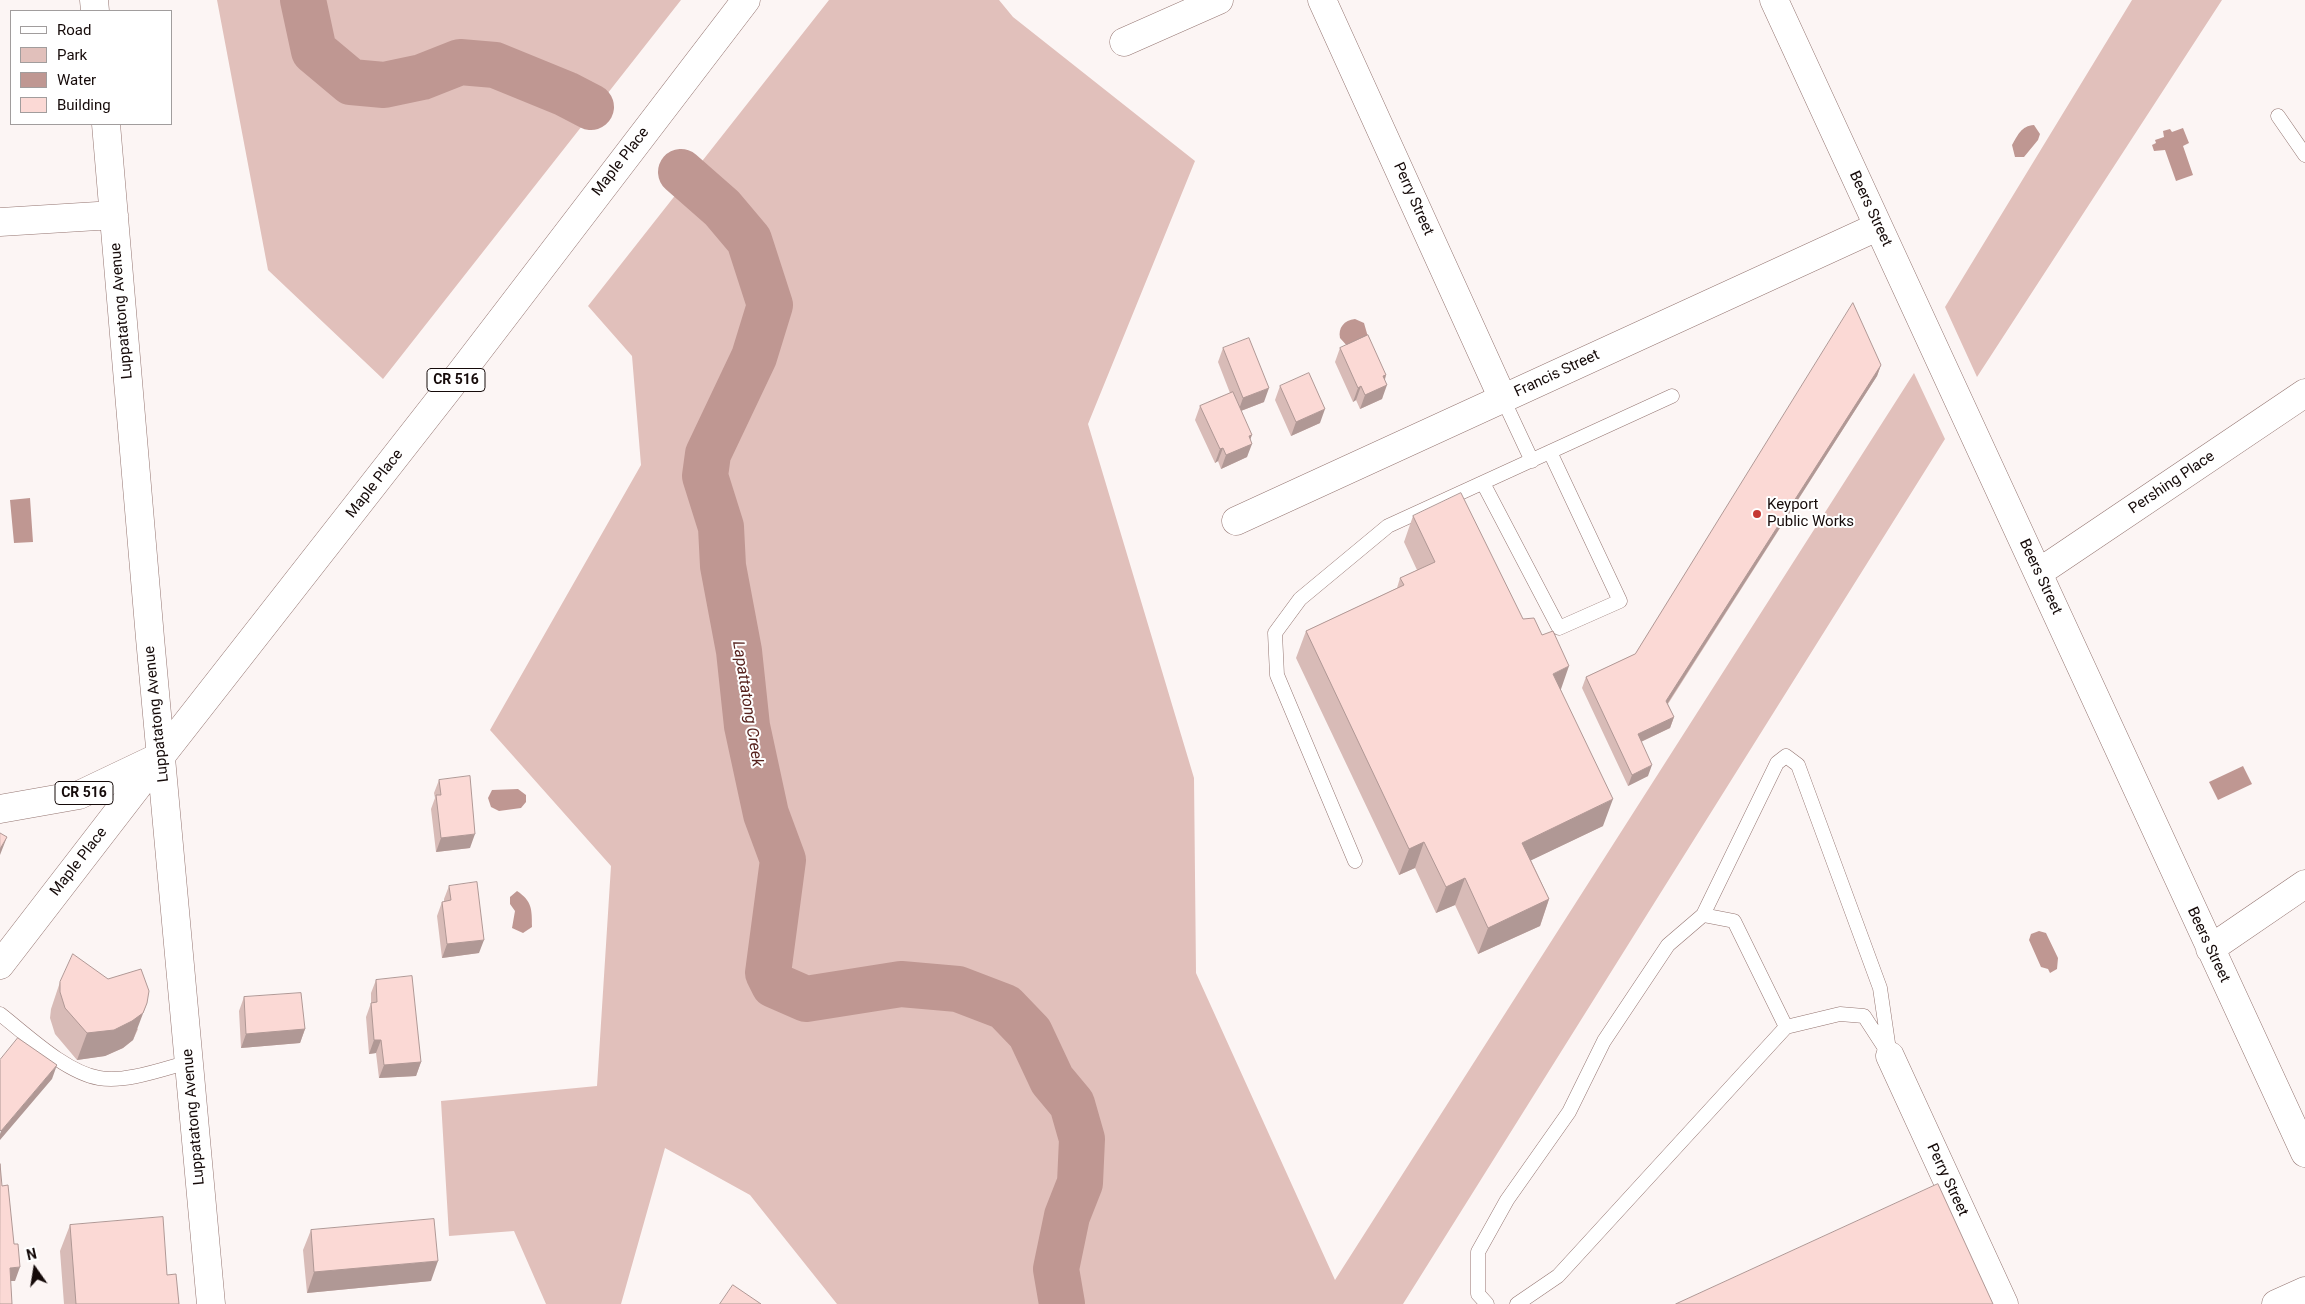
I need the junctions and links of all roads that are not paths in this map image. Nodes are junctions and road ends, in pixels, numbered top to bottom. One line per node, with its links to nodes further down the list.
1 (746, 0): 20 (street, Maple Place / CR 516)
2 (1219, 0): 5 (street)
3 (1322, 0): 14 (street, Perry Street)
4 (1774, 0): 11 (street, Beers Street)
5 (1124, 42)
6 (2278, 116): 8 (lane)
7 (106, 125): 9 (street, Luppatatong Avenue)
8 (2305, 155)
9 (114, 215): 10 (street); 20 (street, Luppatatong Avenue)
10 (0, 222)
11 (1877, 227): 14 (street, Francis Street); 19 (street, Beers Street)
12 (2305, 393): 19 (street, Pershing Place)
13 (1672, 396): 15 (lane)
14 (1503, 399): 16 (lane); 18 (street, Francis Street)
15 (1550, 452): 16 (lane); 17 (lane)
16 (1532, 461): 17 (lane)
17 (1483, 483): 22 (lane)
18 (1236, 521)
19 (2038, 574): 25 (street, Beers Street)
20 (161, 756): 21 (street, CR 516); 26 (street, Maple Place); 30 (street, Luppatatong Avenue)
21 (0, 810)
22 (1355, 861)
23 (2305, 884): 25 (street)
24 (1703, 915): 28 (lane); 29 (lane); 34 (lane)
25 (2210, 949): 31 (street, Beers Street)
26 (0, 964)
27 (0, 1014): 30 (lane)
28 (1786, 1027): 29 (lane); 35 (lane)
29 (1890, 1056): 36 (street, Perry Street)
30 (189, 1062): 33 (street, Luppatatong Avenue)
31 (2305, 1153)
32 (2305, 1291): 37 (street)
33 (211, 1304)
34 (1487, 1304)
35 (1517, 1304)
36 (2004, 1304)
37 (2276, 1304)

